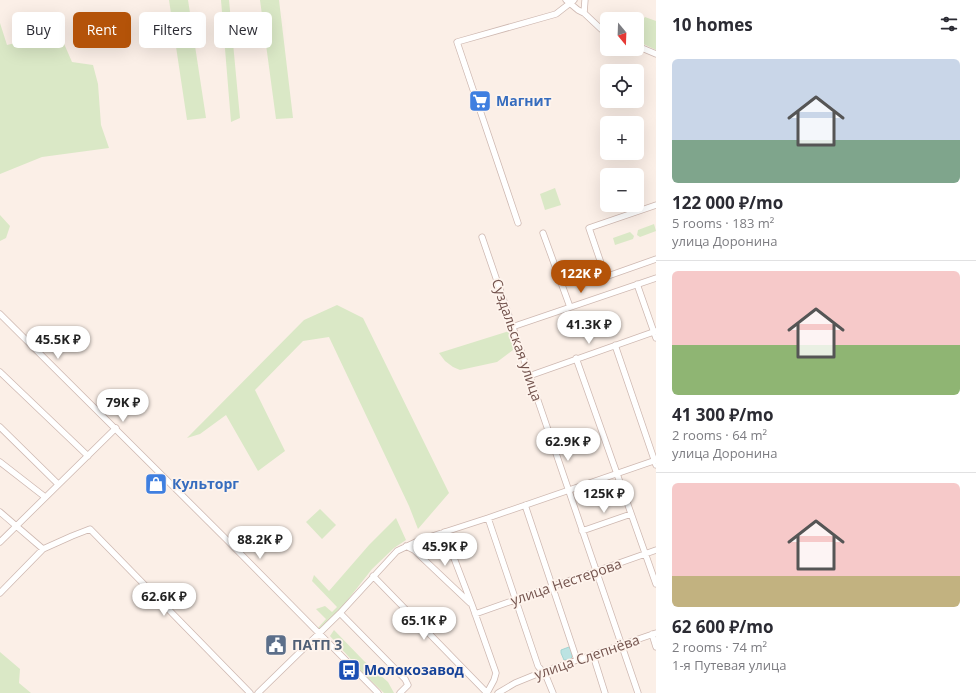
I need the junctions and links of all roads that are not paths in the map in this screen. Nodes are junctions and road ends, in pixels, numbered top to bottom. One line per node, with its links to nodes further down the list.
1 (585, 0): 3 (street)
2 (570, 1): 3 (street); 8 (street)
3 (584, 13): 4 (street)
4 (600, 28)
5 (644, 49): 6 (street)
6 (656, 54)
7 (656, 205): 12 (street)
8 (518, 223)
9 (543, 233): 14 (street)
10 (482, 237): 18 (street, Суздальская улица)
11 (656, 259): 12 (street)
12 (602, 268): 14 (street)
13 (656, 278): 15 (street)
14 (561, 283): 16 (street)
15 (637, 284): 16 (street); 19 (street)
16 (570, 307): 18 (street)
17 (0, 314): 25 (street)
18 (512, 327): 23 (street, Суздальская улица)
19 (655, 334): 20 (street)
20 (615, 345): 21 (street); 28 (street)
21 (576, 358): 23 (street); 29 (street)
22 (0, 372): 26 (street)
23 (529, 376): 31 (street, Суздальская улица)
24 (0, 427): 30 (street)
25 (116, 428): 26 (street); 55 (street)
26 (88, 456): 30 (street)
27 (0, 462): 32 (street)
28 (655, 462): 29 (street)
29 (616, 474): 31 (street); 35 (street)
30 (58, 484): 32 (street)
31 (568, 490): 33 (street); 38 (street, Суздальская улица)
32 (45, 497): 37 (street)
33 (525, 505): 36 (street); 48 (street)
34 (0, 512): 37 (street)
35 (631, 514): 38 (street); 44 (street)
36 (488, 518): 39 (street); 50 (street)
37 (17, 525): 40 (street); 42 (street)
38 (582, 531): 45 (street, Суздальская улица)
39 (444, 532): 41 (street); 51 (street)
40 (0, 542)
41 (406, 546): 46 (street); 51 (street)
42 (43, 549): 49 (street); 61 (street)
43 (656, 550): 44 (street, улица Нестерова)
44 (645, 554): 45 (street, улица Нестерова); 47 (street)
45 (596, 572): 48 (street, улица Нестерова); 56 (street, Суздальская улица)
46 (373, 576): 52 (street); 65 (street)
47 (656, 584)
48 (552, 587): 50 (street, улица Нестерова); 59 (street)
49 (0, 593)
50 (515, 600): 53 (street, улица Нестерова); 60 (street)
51 (472, 604): 53 (street)
52 (340, 613): 55 (street); 64 (street)
53 (475, 614): 65 (street)
54 (654, 633): 56 (street, улица Слепнёва); 57 (street)
55 (320, 634): 62 (street); 63 (street)
56 (621, 645): 58 (street, улица Слепнёва); 69 (street, Суздальская улица)
57 (656, 647)
58 (593, 655): 59 (street, улица Слепнёва); 68 (street)
59 (577, 660): 60 (street, улица Слепнёва)
60 (542, 672): 66 (street, улица Слепнёва); 67 (street)
61 (250, 693)
62 (258, 693)
63 (378, 693)
64 (400, 693)
65 (487, 693)
66 (498, 693)
67 (553, 693)
68 (605, 693)
69 (638, 693)

